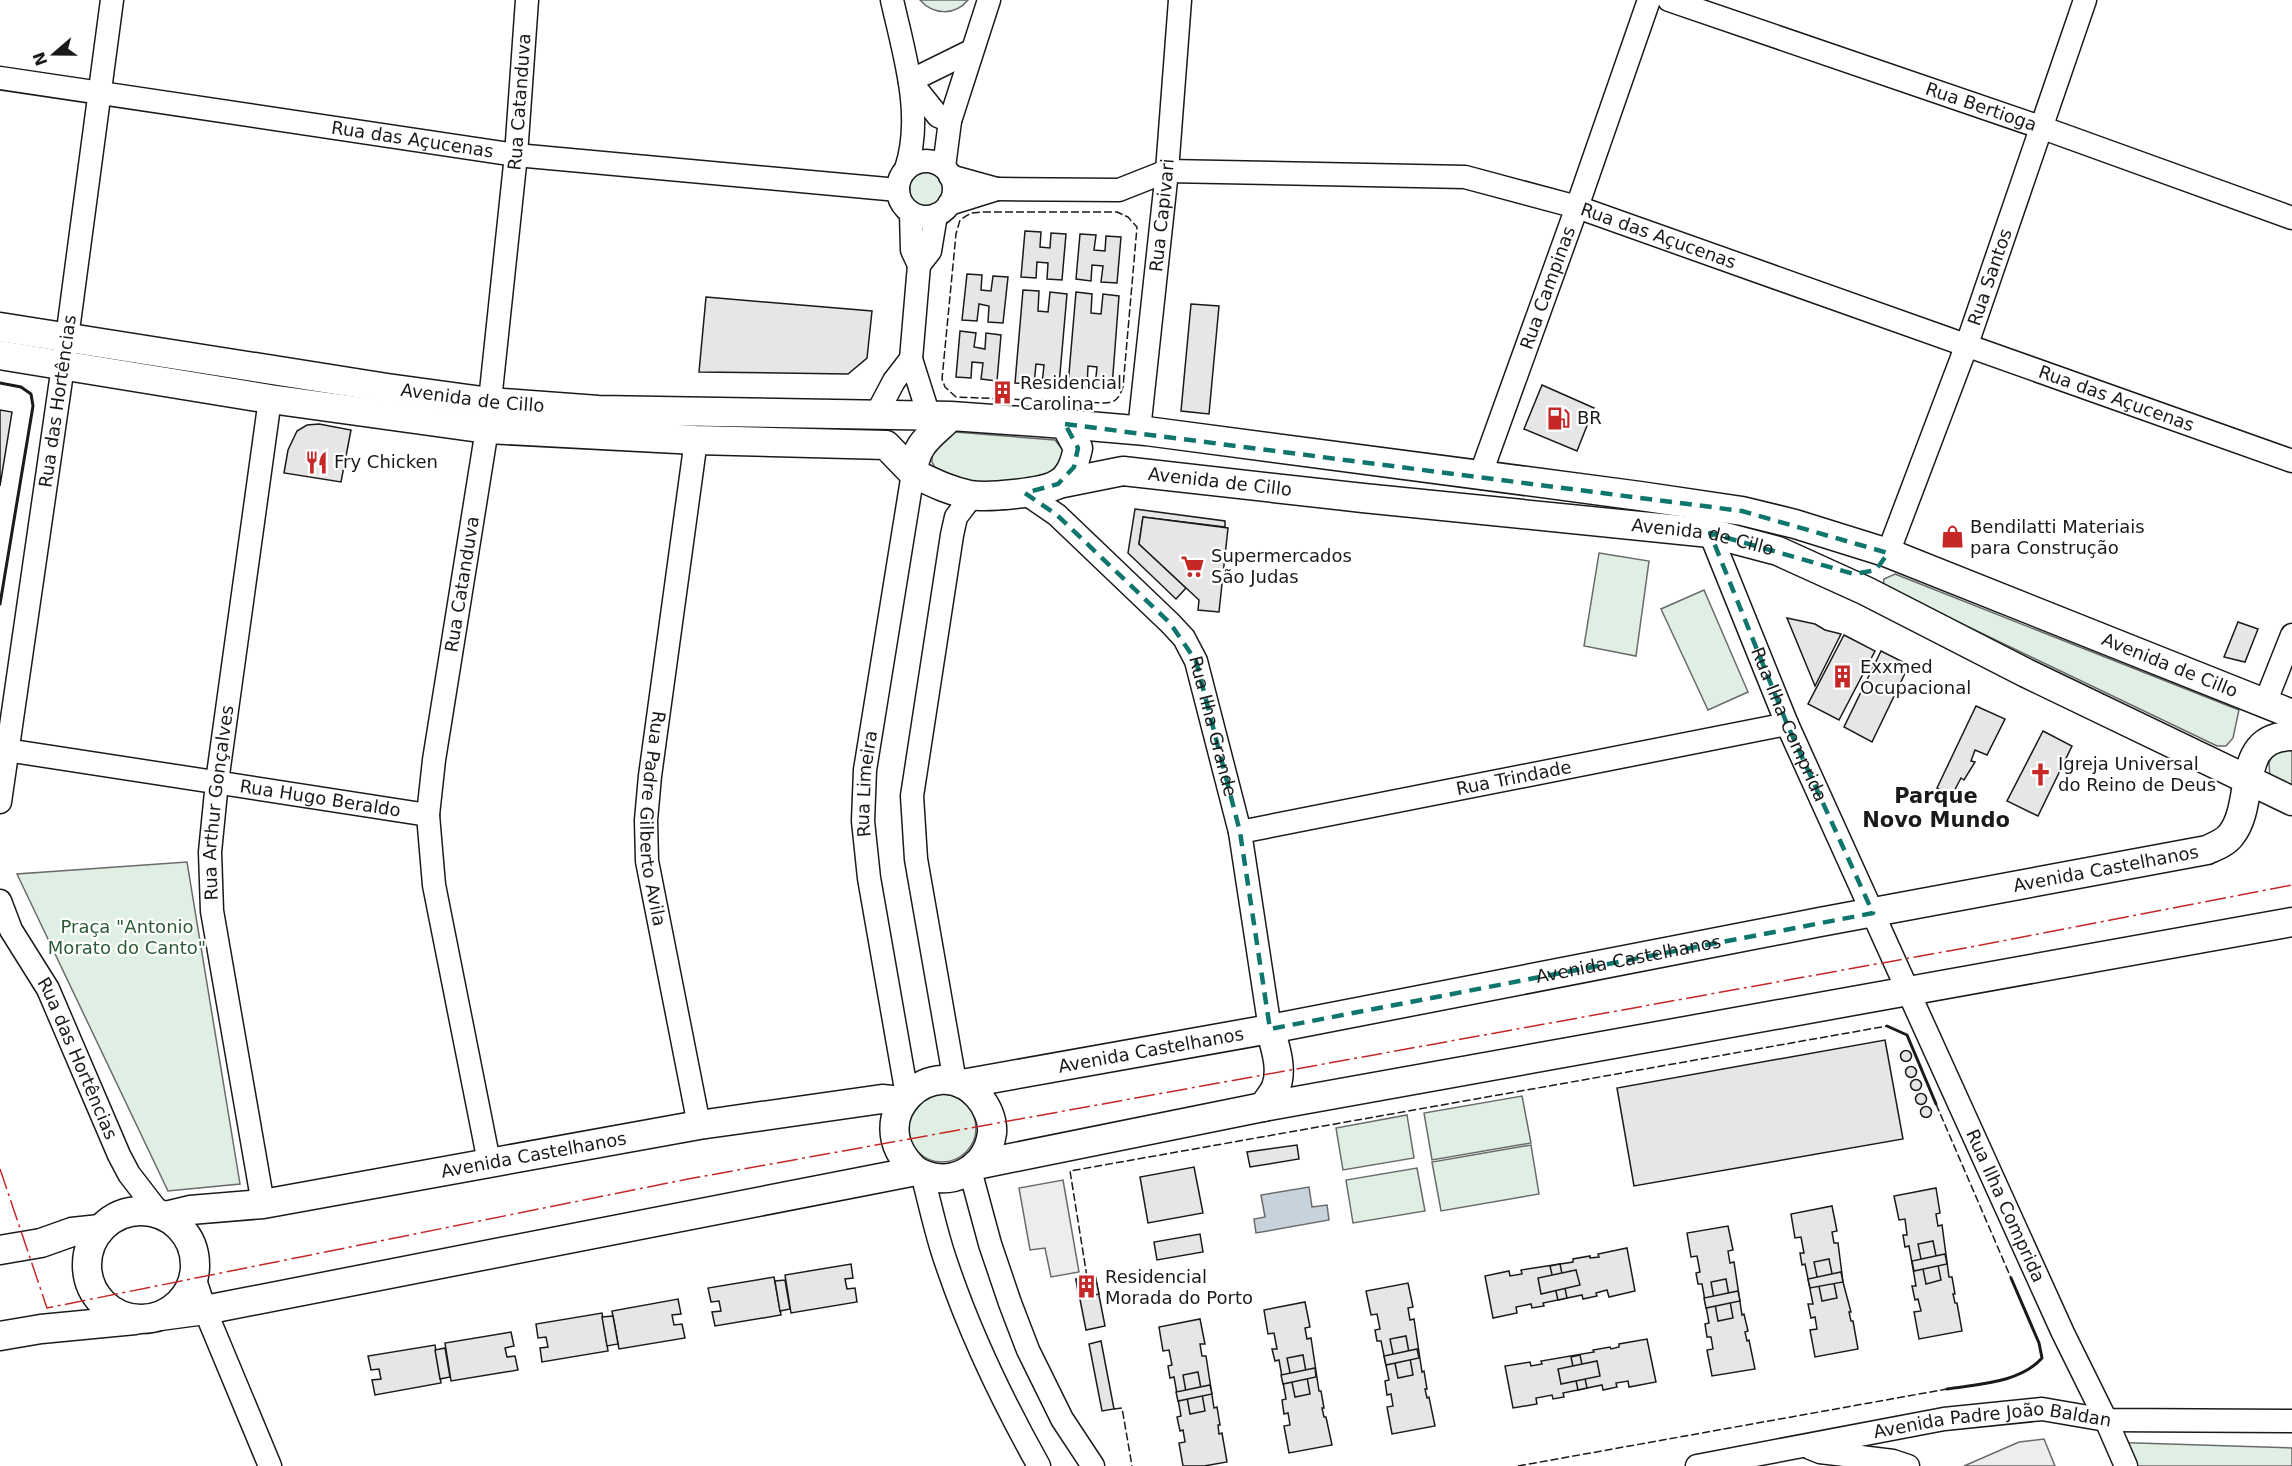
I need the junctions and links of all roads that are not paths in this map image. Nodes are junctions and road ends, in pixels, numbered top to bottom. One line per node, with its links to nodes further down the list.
1 (112, 0): 12 (street, Rua das Hortências)
2 (527, 0): 15 (street, Rua Catanduva)
3 (892, 0): 11 (street)
4 (989, 0): 9 (street)
5 (1180, 0): 17 (street, Rua Capivari)
6 (1649, 0): 21 (street, Rua Campinas)
7 (1669, 0): 14 (street, Rua Bertioga)
8 (2085, 0): 14 (street, Rua Santos)
9 (971, 51): 11 (street); 13 (street)
10 (0, 78): 12 (street, Rua das Açucenas)
11 (910, 81): 13 (street); 16 (street)
12 (98, 94): 15 (street, Rua das Açucenas); 28 (street, Rua das Hortências)
13 (950, 121): 18 (street)
14 (2043, 128): 24 (street, Rua Bertioga); 27 (street, Rua Santos)
15 (516, 155): 20 (street, Rua das Açucenas); 32 (street, Rua Catanduva)
16 (906, 169): 18 (street); 20 (street)
17 (1167, 171): 19 (street, Rua das Açucenas); 21 (street, Rua das Açucenas); 36 (street, Rua Capivari)
18 (947, 172): 19 (street, Rua das Açucenas); 22 (street)
19 (998, 189): 22 (street, Rua das Açucenas)
20 (898, 190): 23 (street)
21 (1577, 207): 27 (street, Rua das Açucenas); 40 (street, Rua Campinas)
22 (943, 210): 23 (street); 25 (street)
23 (911, 213): 25 (street)
24 (2292, 218)
25 (920, 265): 30 (street)
26 (0, 327): 28 (main road, Avenida de Cillo)
27 (1966, 347): 38 (street, Rua das Açucenas); 46 (street, Rua Santos)
28 (65, 351): 29 (main road, Avenida de Cillo); 31 (main road, Avenida de Cillo); 32 (main road, Avenida de Cillo); 52 (street, Rua das Hortências)
29 (0, 355)
30 (910, 359): 33 (street); 34 (street)
31 (270, 399): 32 (main road, Avenida de Cillo); 54 (street, Rua Arthur Gonçalves)
32 (489, 415): 33 (main road, Avenida de Cillo); 37 (main road, Avenida de Cillo); 57 (street, Rua Catanduva)
33 (876, 415): 34 (main road, Avenida de Cillo)
34 (940, 416): 35 (main road, Avenida de Cillo); 39 (main road)
35 (1065, 424): 36 (main road, Avenida de Cillo); 41 (main road)
36 (1139, 430): 40 (main road, Avenida de Cillo)
37 (696, 440): 39 (main road, Avenida de Cillo); 67 (street, Rua Padre Gilberto Avila)
38 (2292, 461)
39 (913, 473): 43 (main road, Avenida de Cillo); 65 (street, Rua Limeira)
40 (1480, 476): 46 (main road, Avenida de Cillo)
41 (1058, 484): 42 (main road, Avenida de Cillo); 44 (main road, Avenida de Cillo)
42 (1025, 493): 43 (main road, Avenida de Cillo); 58 (street, Rua Ilha Grande)
43 (972, 496): 64 (street)
44 (1710, 533): 45 (main road, Avenida de Cillo); 50 (street, Rua Ilha Comprida)
45 (1778, 551): 46 (main road); 53 (main road, Avenida de Cillo)
46 (1888, 553): 48 (main road, Avenida de Cillo)
47 (2292, 635): 48 (street)
48 (2265, 703): 49 (main road, Avenida de Cillo); 53 (main road, Avenida Castelhanos)
49 (2292, 714)
50 (1787, 724): 58 (street, Rua Trindade); 59 (street, Rua Ilha Comprida)
51 (2292, 736): 53 (main road)
52 (4, 749): 54 (street, Rua Hugo Beraldo); 56 (street, Rua das Hortências)
53 (2250, 771): 55 (main road, Avenida de Cillo); 59 (main road, Avenida Castelhanos)
54 (217, 782): 57 (street, Rua Hugo Beraldo); 71 (street, Rua Arthur Gonçalves)
55 (2292, 801)
56 (0, 802)
57 (428, 815): 68 (street, Rua Catanduva)
58 (1240, 832): 63 (street, Rua Ilha Grande)
59 (1873, 913): 62 (street, Rua Ilha Comprida); 63 (main road, Avenida Castelhanos)
60 (2, 914): 72 (street, Rua das Hortências)
61 (2292, 922): 62 (main road)
62 (1908, 990): 66 (main road); 79 (street, Rua Ilha Comprida)
63 (1270, 1029): 64 (main road, Avenida Castelhanos); 66 (main road)
64 (958, 1083): 65 (main road, Avenida Castelhanos); 69 (main road)
65 (905, 1098): 67 (main road, Avenida Castelhanos); 70 (main road)
66 (1263, 1107): 69 (main road)
67 (699, 1125): 68 (main road, Avenida Castelhanos)
68 (489, 1162): 71 (main road, Avenida Castelhanos)
69 (973, 1168): 70 (main road); 84 (street)
70 (919, 1172): 76 (main road); 83 (street)
71 (263, 1204): 72 (main road, Avenida Castelhanos)
72 (162, 1214): 73 (main road); 75 (main road)
73 (100, 1229): 74 (main road); 77 (main road)
74 (0, 1250)
75 (194, 1277): 76 (street); 77 (main road)
76 (205, 1310): 77 (main road); 82 (street)
77 (151, 1318): 78 (main road)
78 (0, 1336)
79 (2106, 1420): 80 (street, Avenida Padre João Baldan); 81 (street, Avenida Padre João Baldan); 87 (street, Rua Ilha Comprida)
80 (2292, 1421)
81 (1803, 1445): 85 (street, Avenida Padre João Baldan); 86 (street)
82 (270, 1466)
83 (1039, 1466)
84 (1093, 1466)
85 (1697, 1466)
86 (1908, 1466)
87 (2126, 1466)

